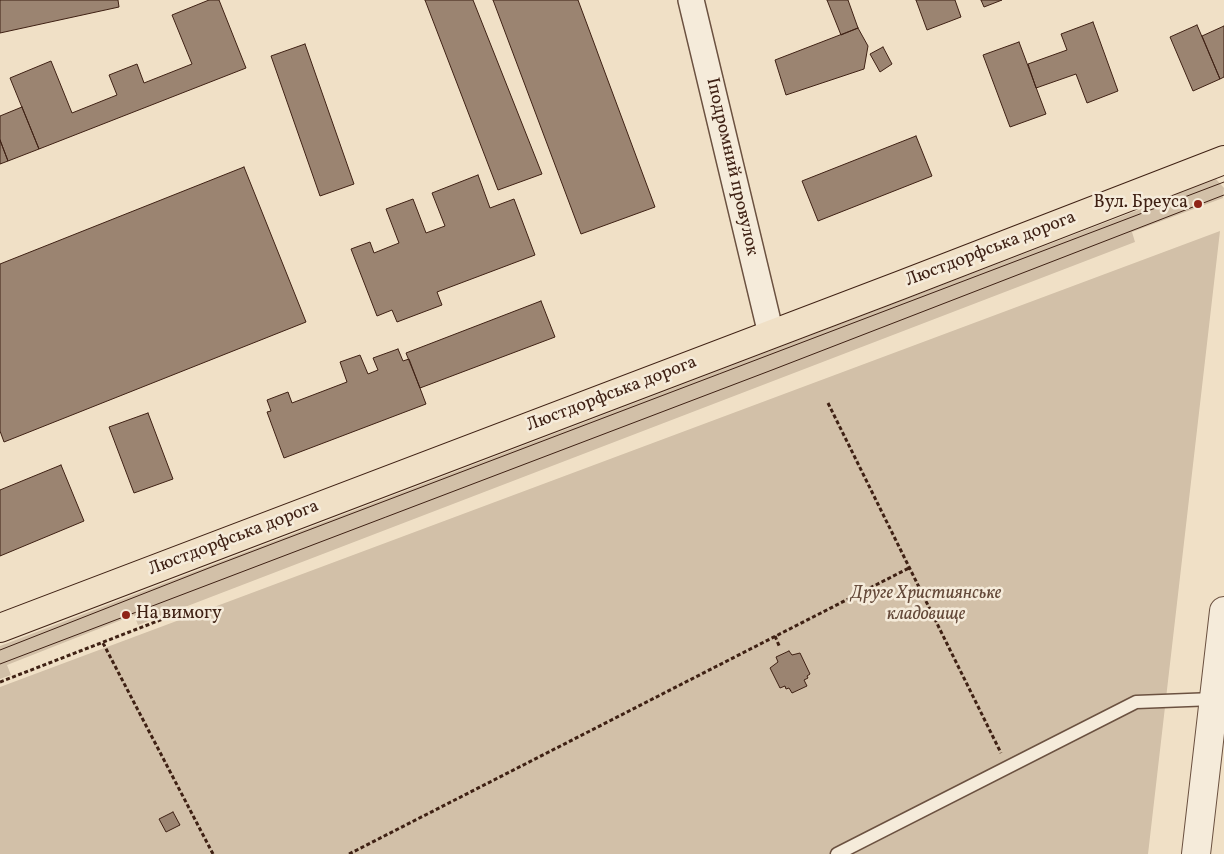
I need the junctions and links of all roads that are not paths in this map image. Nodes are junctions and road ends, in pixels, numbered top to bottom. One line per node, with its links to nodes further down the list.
1 (691, 0): 3 (street, Іподромний провулок)
2 (1224, 160): 3 (main road, Люстдорфська дорога)
3 (770, 334): 5 (main road, Люстдорфська дорога)
4 (1224, 611): 6 (street)
5 (0, 628)
6 (1217, 715): 7 (lane); 8 (street)
7 (837, 854)
8 (1196, 854)

